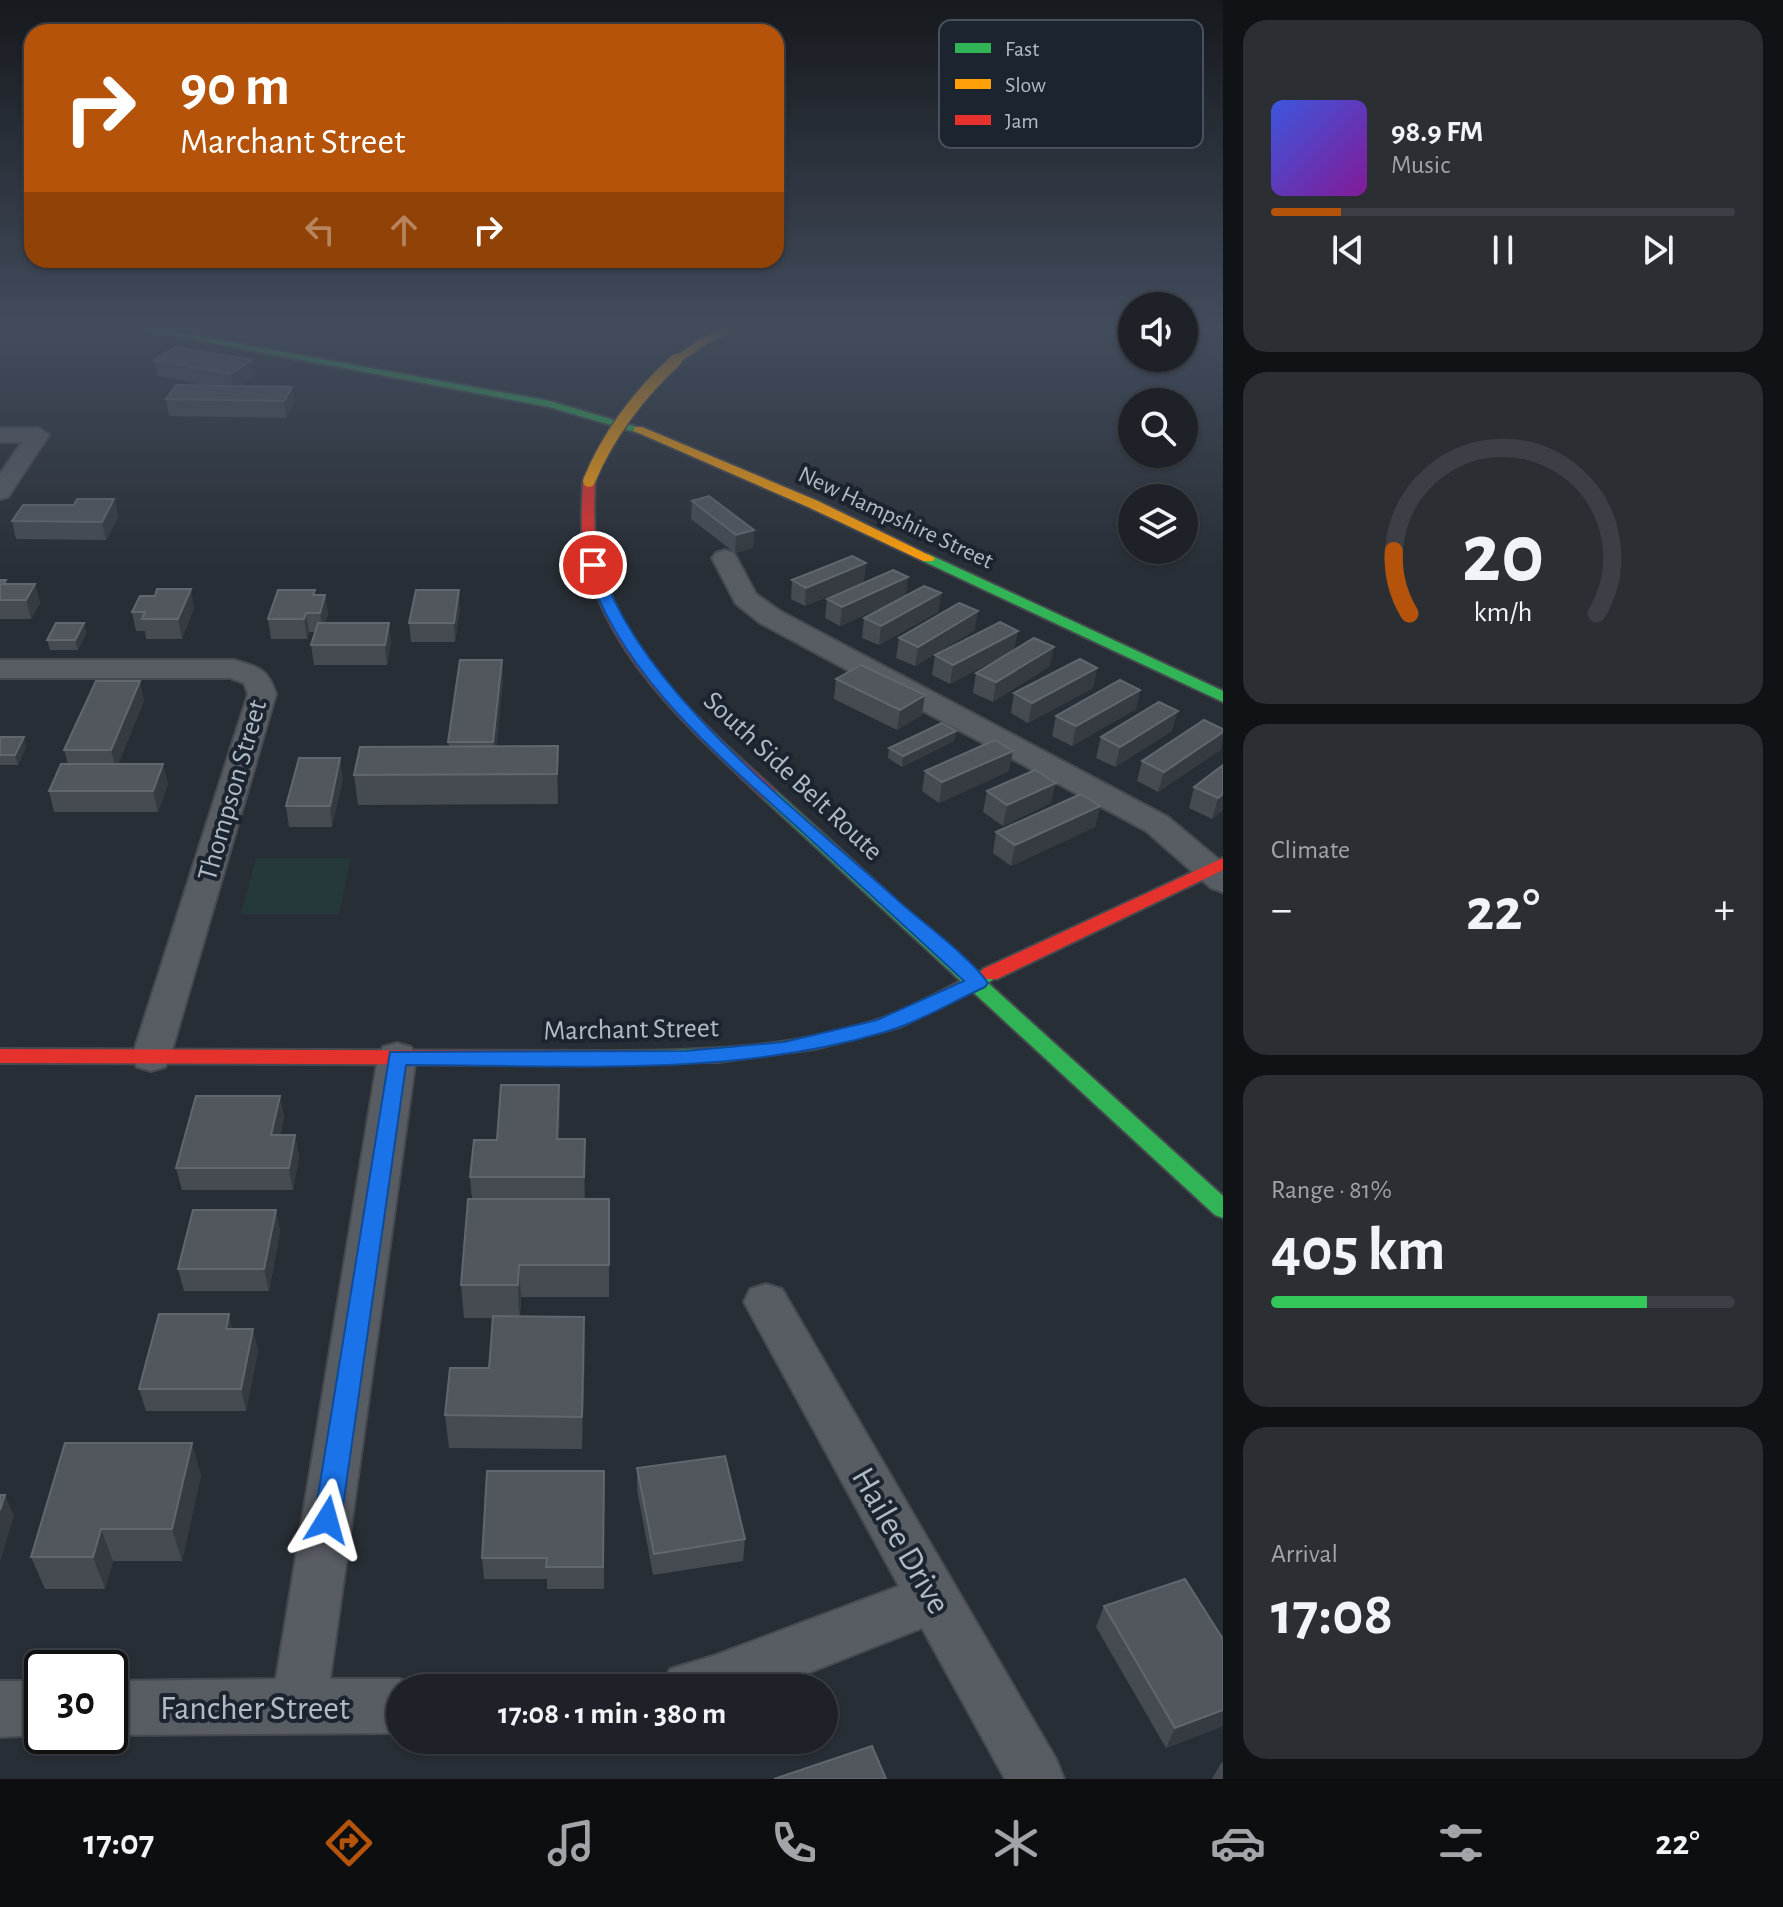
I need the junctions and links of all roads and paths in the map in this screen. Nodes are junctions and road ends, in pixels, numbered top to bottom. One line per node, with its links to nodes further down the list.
1 (561, 407): 7 (street, New Hampshire Street)
2 (629, 407): 9 (street, South Side Belt Route, bridge)
3 (0, 435): 4 (street)
4 (0, 492)
5 (725, 558): 8 (street)
6 (0, 669): 11 (street, Thompson Street)
7 (1223, 697)
8 (1219, 871): 9 (street, Marchant Street)
9 (978, 983): 12 (street, Marchant Street); 13 (street, South Side Belt Route)
10 (0, 1056): 11 (street, Marchant Street)
11 (151, 1057): 12 (street, Marchant Street)
12 (397, 1057): 17 (street)
13 (1223, 1209)
14 (766, 1302): 15 (street, Hailee Drive)
15 (935, 1598): 16 (street); 22 (street, Hailee Drive)
16 (737, 1674)
17 (299, 1705): 18 (street, Fancher Street); 20 (street, Fancher Street)
18 (386, 1706)
19 (24, 1708): 21 (street)
20 (128, 1708)
21 (0, 1709)
22 (1036, 1779)

